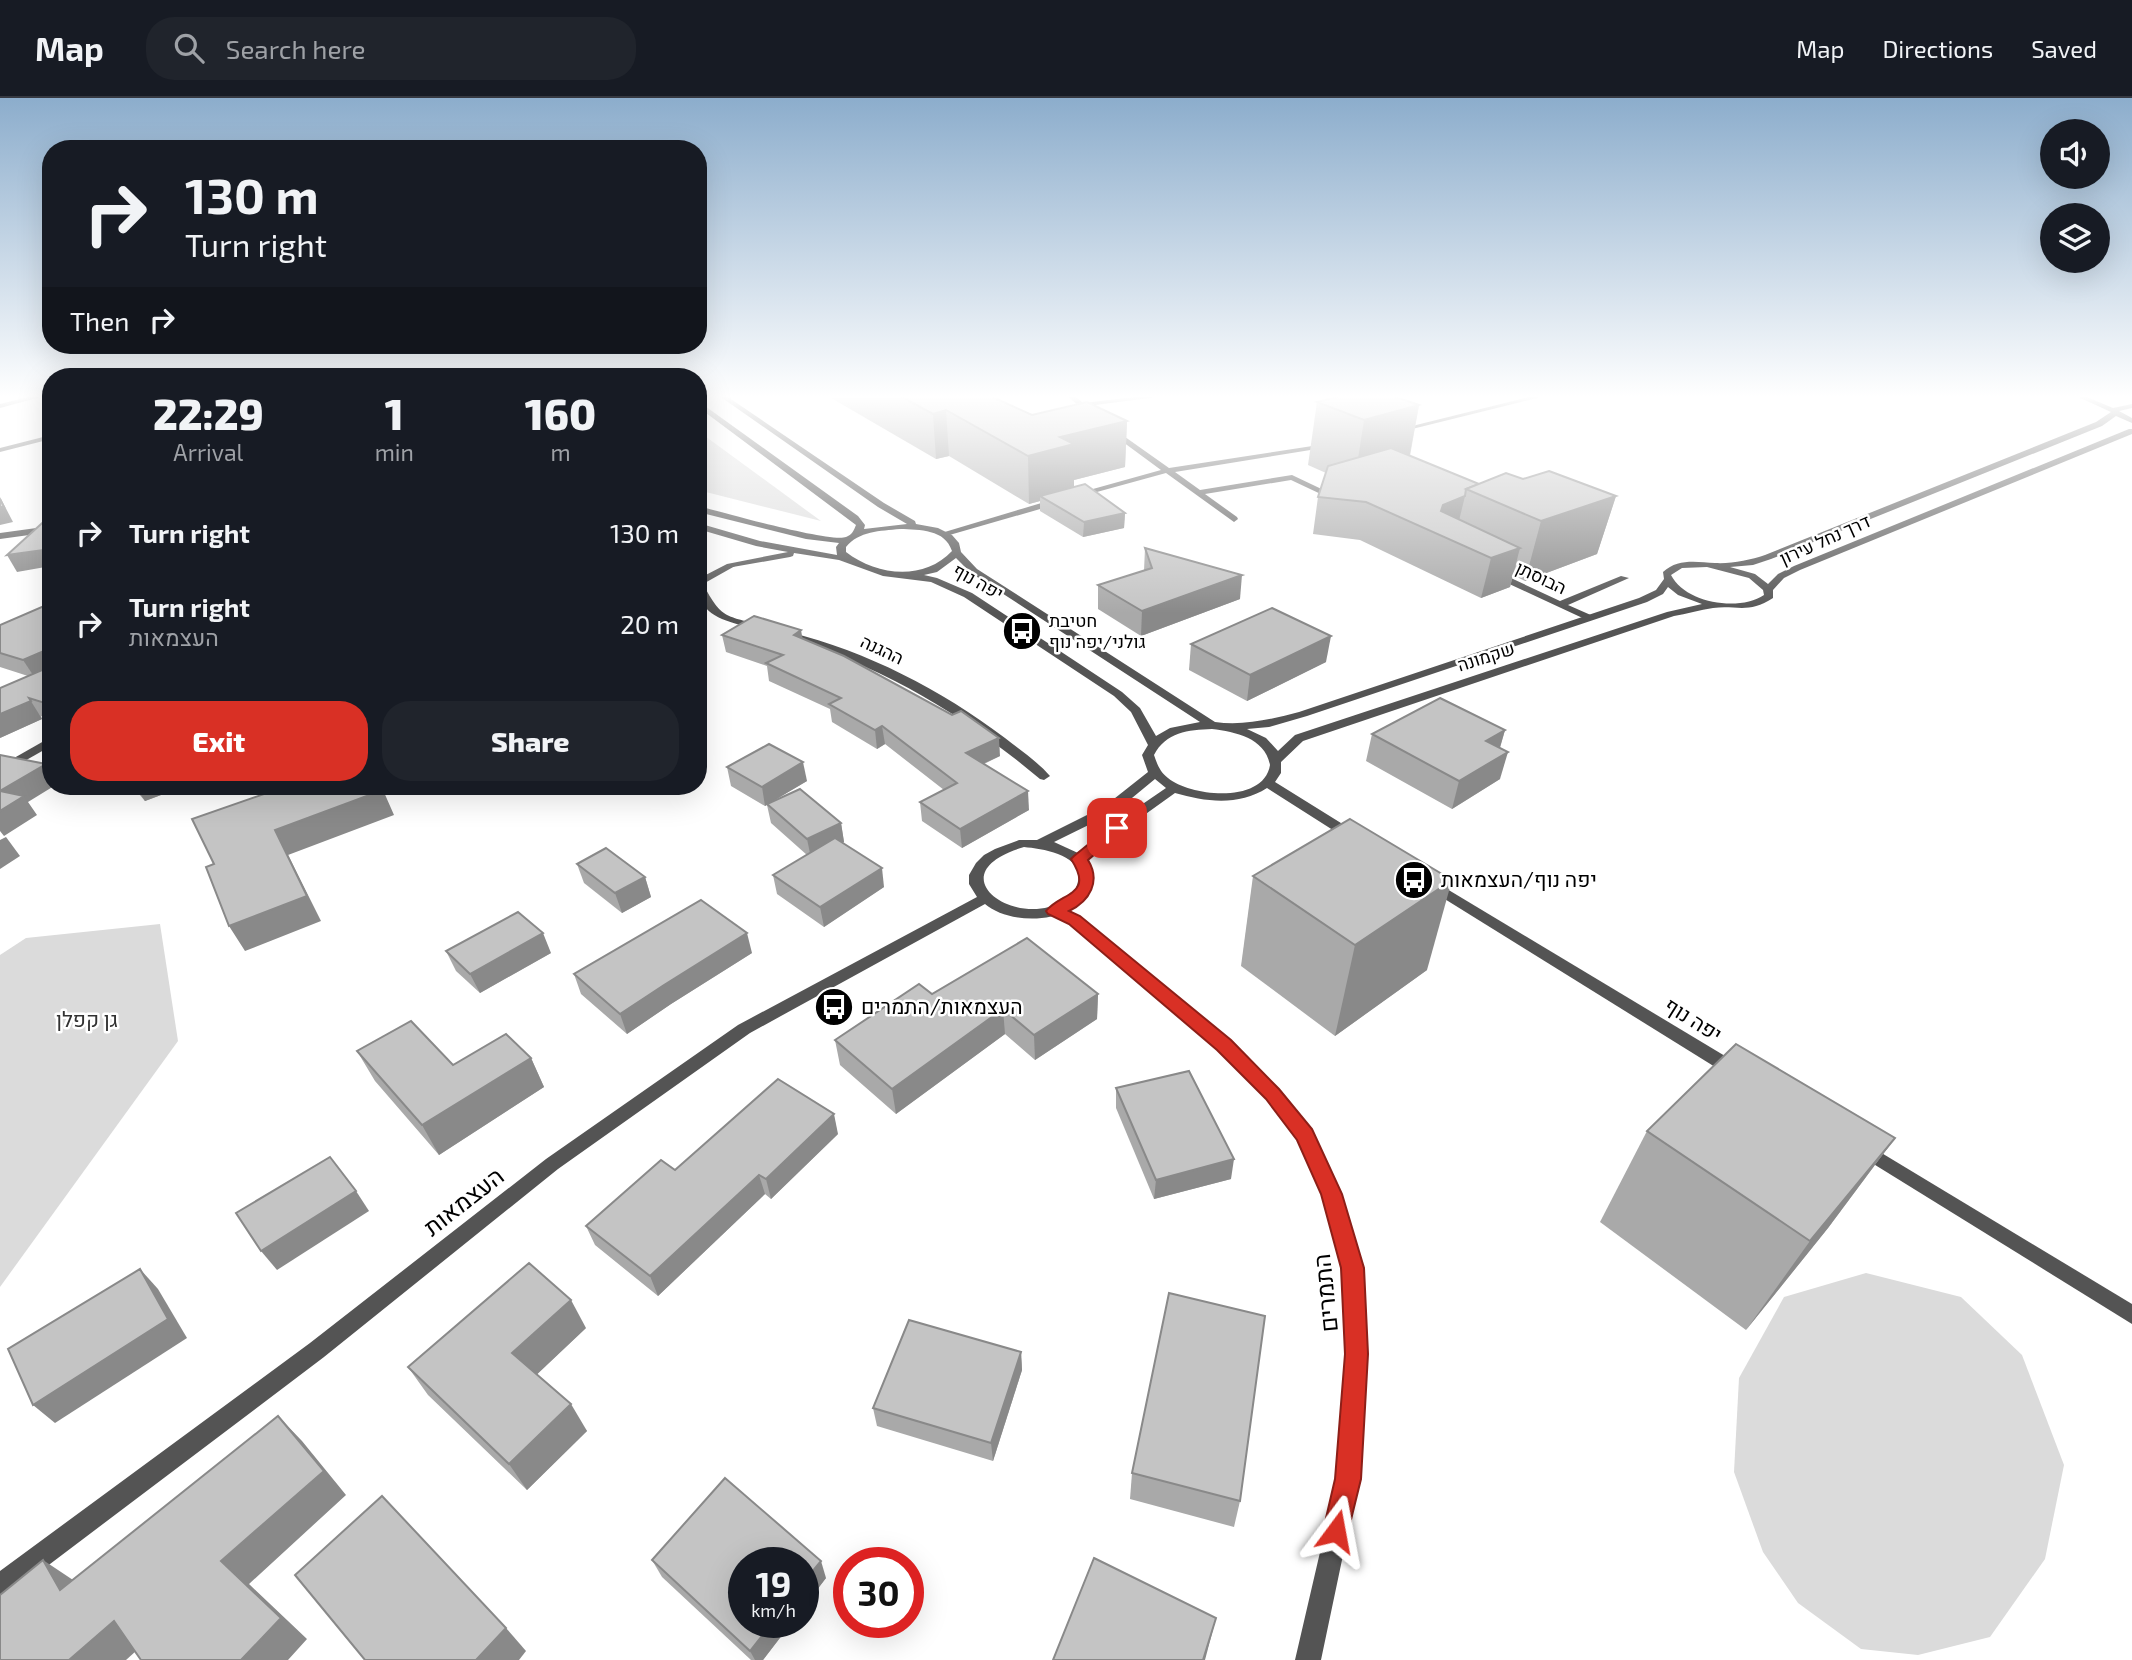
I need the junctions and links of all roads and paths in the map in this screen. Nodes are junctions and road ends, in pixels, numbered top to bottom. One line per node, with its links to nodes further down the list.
1 (788, 468): 17 (street)
2 (826, 468): 12 (street)
3 (1161, 468): 7 (street)
4 (1185, 468): 7 (street)
5 (1991, 468): 24 (street, דרך נחל עירון)
6 (2042, 468): 30 (street, דרך נחל עירון)
7 (1165, 471): 8 (street); 15 (street)
8 (1197, 494): 9 (street); 11 (street)
9 (1328, 494)
10 (707, 511): 19 (street)
11 (1234, 519)
12 (920, 527): 15 (street); 17 (street)
13 (707, 529): 16 (street)
14 (42, 530): 18 (street)
15 (943, 534): 21 (street, יפה נוף)
16 (728, 535): 20 (street); 23 (street)
17 (856, 535): 19 (street)
18 (0, 536)
19 (845, 541): 22 (street)
20 (806, 553): 22 (street); 23 (street)
21 (956, 553): 26 (street); 35 (street, יפה נוף)
22 (851, 563): 26 (street, יפה נוף)
23 (730, 566): 27 (street, ההגנה)
24 (1717, 566): 29 (street, שקמונה); 30 (street)
25 (1488, 570): 32 (street, הבוסתן)
26 (902, 574): 37 (street, יפה נוף)
27 (707, 578)
28 (1624, 578): 32 (street)
29 (1667, 581): 33 (street); 34 (street, שקמונה)
30 (1768, 589): 33 (street, דרך נחל עירון)
31 (707, 600): 42 (street, ההגנה)
32 (1561, 604): 34 (street, הבוסתן)
33 (1717, 604): 39 (street, שקמונה)
34 (1589, 618): 36 (street, שקמונה)
35 (1212, 726): 36 (street); 37 (street)
36 (1230, 728): 39 (street)
37 (1153, 743): 41 (street)
38 (42, 746): 40 (street)
39 (1276, 760): 43 (street)
40 (0, 771)
41 (1154, 773): 44 (street); 46 (street)
42 (1044, 776)
43 (1267, 783): 44 (street); 45 (street)
44 (1174, 788): 47 (street)
45 (1362, 842)
46 (1042, 843): 47 (street); 49 (street)
47 (1079, 859): 50 (street)
48 (1421, 878): 51 (street, יפה נוף)
49 (986, 898): 50 (street); 54 (street, העצמאות)
50 (1054, 911): 55 (street, התמרים)
51 (1753, 1082)
52 (1848, 1140): 53 (street)
53 (2132, 1314)
54 (0, 1586)
55 (1308, 1660)

